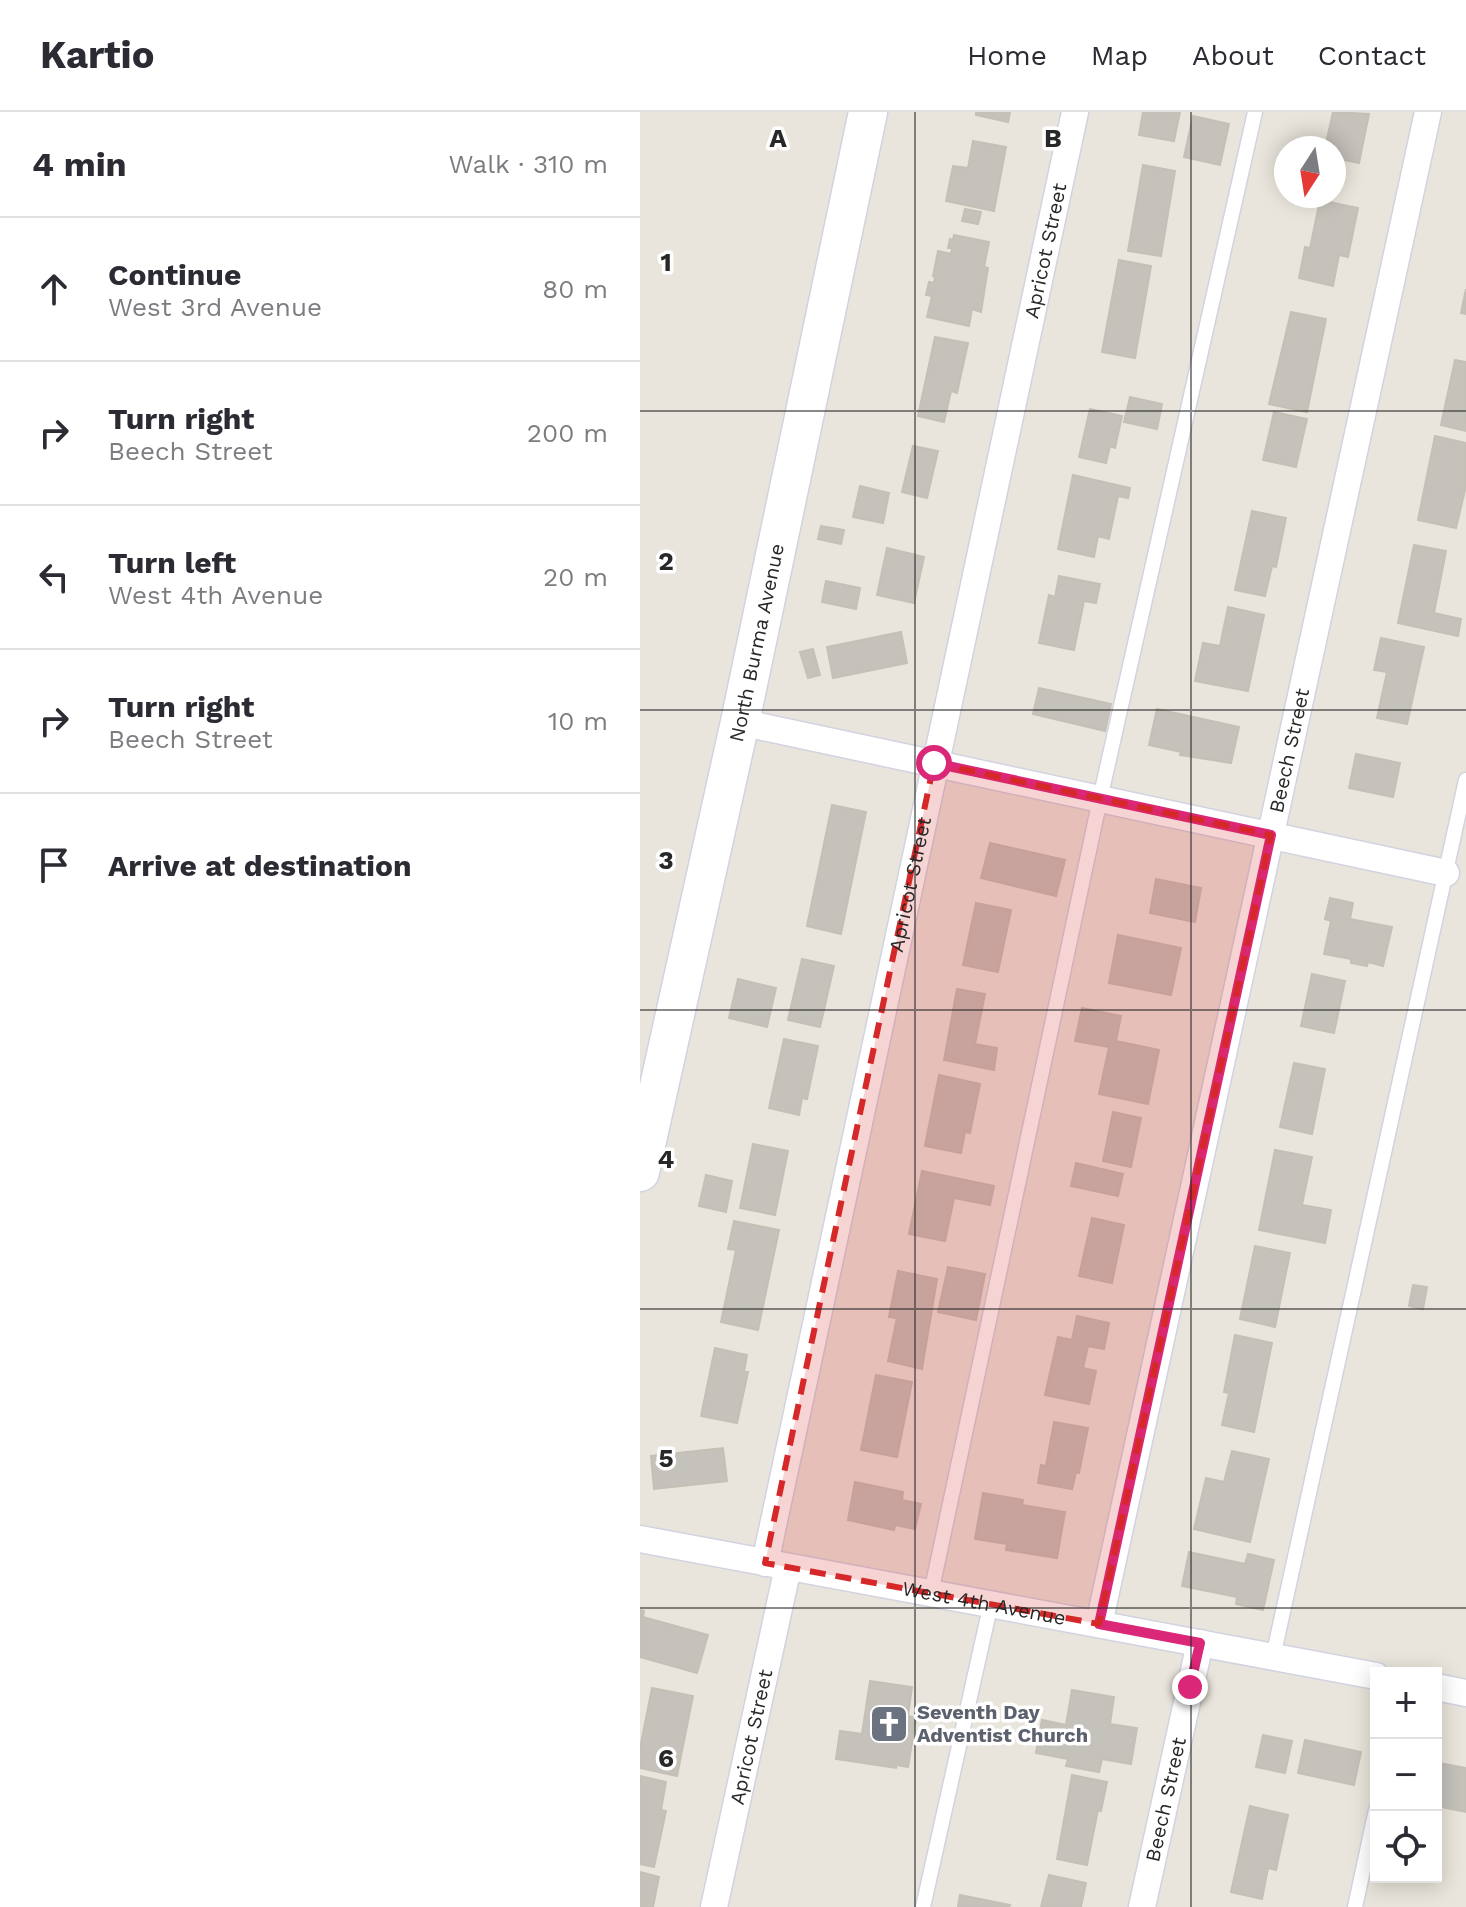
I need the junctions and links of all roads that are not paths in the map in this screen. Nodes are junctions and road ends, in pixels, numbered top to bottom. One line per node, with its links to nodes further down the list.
1 (868, 112): 5 (street, North Burma Avenue)
2 (1075, 112): 6 (street, Apricot Street)
3 (1255, 112): 8 (lane)
4 (1428, 112): 9 (street, Beech Street)
5 (740, 722): 6 (street); 11 (street, North Burma Avenue)
6 (934, 763): 8 (street); 14 (street, Apricot Street)
7 (1466, 780): 10 (lane)
8 (1100, 799): 9 (street); 15 (lane)
9 (1271, 835): 10 (street); 17 (street, Beech Street)
10 (1446, 873): 19 (lane)
11 (649, 1086): 12 (street, North Burma Avenue)
12 (640, 1172)
13 (640, 1539): 14 (street, West 4th Avenue)
14 (776, 1565): 15 (street, West 4th Avenue); 24 (street, Apricot Street)
15 (931, 1593): 16 (street, West 4th Avenue)
16 (991, 1603): 17 (street, West 4th Avenue); 25 (lane)
17 (1099, 1624): 18 (street, West 4th Avenue)
18 (1200, 1643): 19 (street, West 4th Avenue); 26 (street, Beech Street)
19 (1273, 1657): 20 (street, West 4th Avenue)
20 (1370, 1675)
21 (1442, 1688): 22 (street)
22 (1466, 1693)
23 (1376, 1811): 27 (lane)
24 (714, 1907)
25 (923, 1907)
26 (1142, 1907)
27 (1355, 1907)

